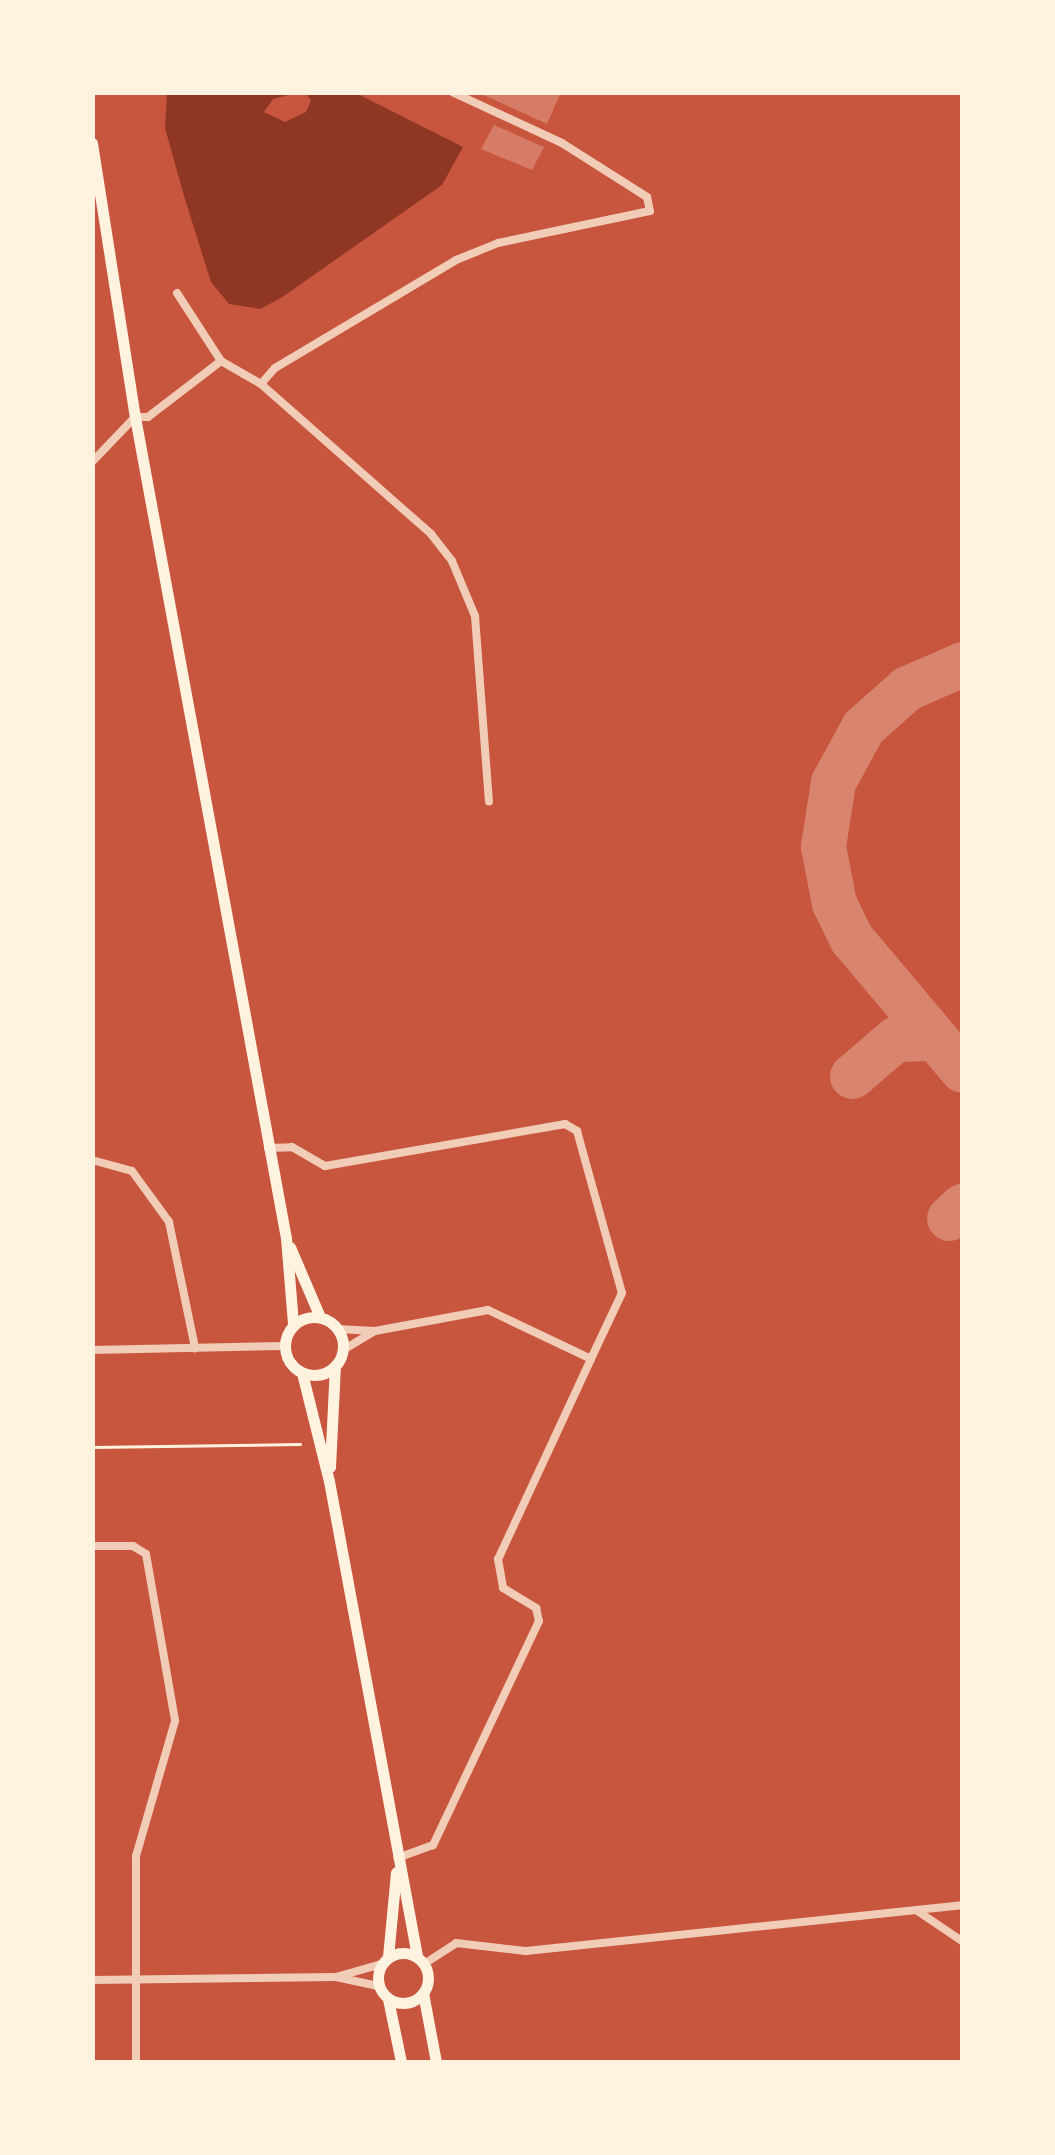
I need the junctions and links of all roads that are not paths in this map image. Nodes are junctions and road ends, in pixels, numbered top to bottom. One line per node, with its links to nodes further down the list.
1 (452, 92): 5 (street)
2 (92, 143): 6 (main road)
3 (177, 294): 4 (street)
4 (220, 362): 5 (street); 6 (street)
5 (261, 384): 8 (street)
6 (135, 417): 7 (street); 9 (main road)
7 (92, 462)
8 (489, 801)
9 (268, 1148): 11 (main road); 20 (street)
10 (92, 1160): 17 (street)
11 (286, 1238): 12 (main road); 13 (main road)
12 (320, 1317): 13 (main road); 14 (main road)
13 (293, 1324): 16 (main road)
14 (338, 1329): 15 (street); 19 (main road)
15 (375, 1331): 19 (street); 20 (street)
16 (284, 1346): 17 (street); 22 (main road)
17 (196, 1348): 18 (street)
18 (92, 1350)
19 (343, 1350): 21 (main road)
20 (591, 1358): 25 (street)
21 (335, 1366): 22 (main road); 23 (main road)
22 (302, 1373): 23 (main road)
23 (330, 1480): 25 (main road)
24 (92, 1546): 33 (street)
25 (397, 1858): 29 (main road); 30 (main road)
26 (962, 1905): 27 (street)
27 (916, 1910): 28 (street); 30 (street)
28 (962, 1941)
29 (385, 1961): 30 (main road); 31 (street); 34 (main road)
30 (420, 1961): 35 (main road)
31 (336, 1976): 33 (street); 34 (street)
32 (92, 1980): 33 (street)
33 (136, 1980): 37 (street)
34 (378, 1986): 36 (main road)
35 (424, 1993): 36 (main road); 39 (main road)
36 (388, 1999): 38 (main road)
37 (136, 2062)
38 (400, 2062)
39 (436, 2062)

